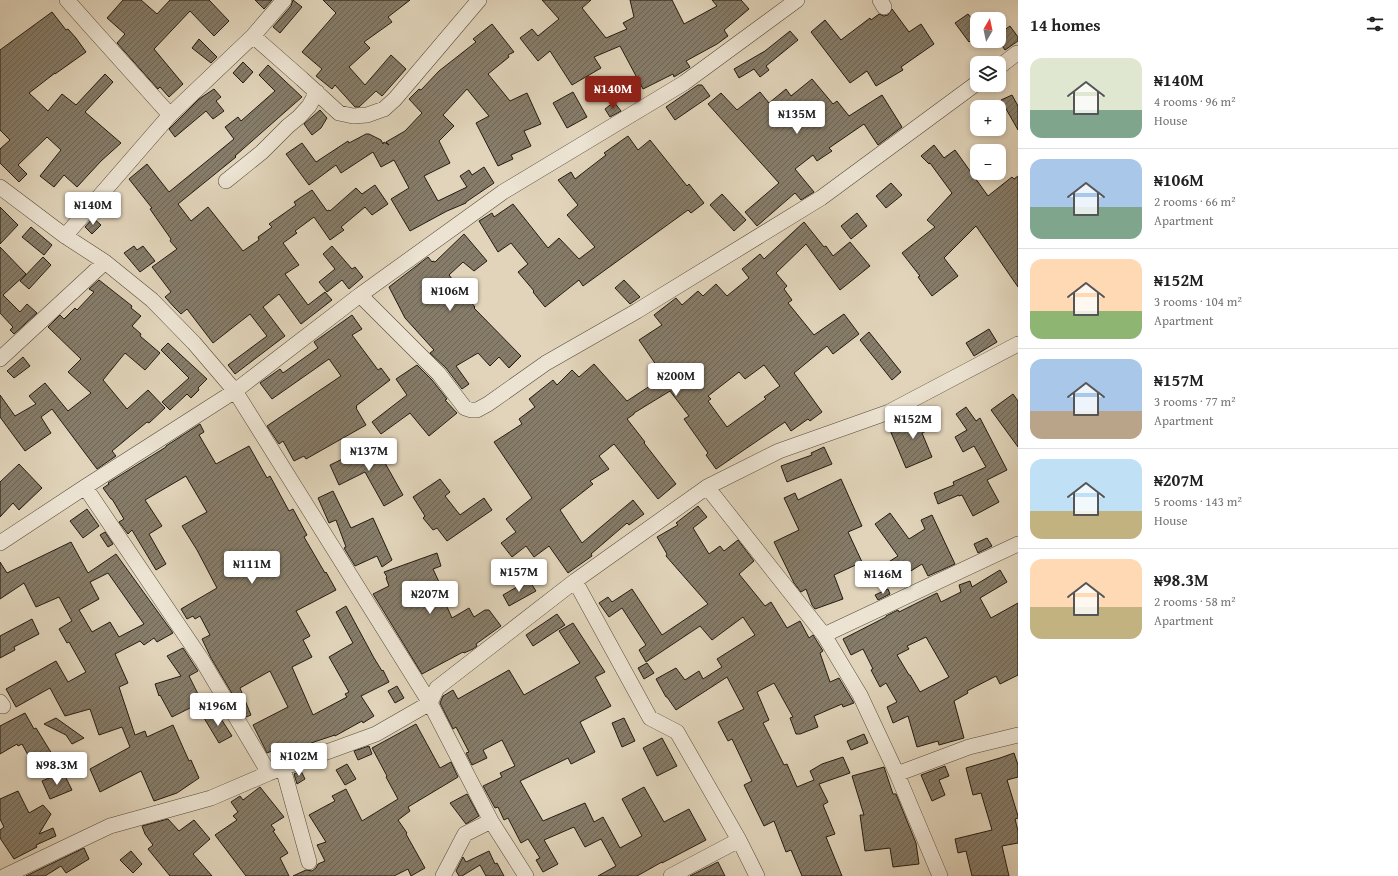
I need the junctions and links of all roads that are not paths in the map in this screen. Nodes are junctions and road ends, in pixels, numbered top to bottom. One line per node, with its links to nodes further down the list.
1 (67, 0): 10 (street)
2 (284, 0): 5 (street)
3 (479, 0): 9 (street)
4 (797, 0): 15 (street)
5 (253, 36): 9 (street); 10 (street)
6 (1017, 54): 7 (street)
7 (1006, 62)
8 (970, 88): 15 (street)
9 (317, 92): 11 (street)
10 (170, 115): 13 (street)
11 (226, 181)
12 (0, 187): 13 (street)
13 (65, 236): 14 (street)
14 (105, 262): 17 (street); 18 (street)
15 (360, 295): 18 (street)
16 (1018, 344): 20 (street)
17 (0, 359)
18 (235, 391): 19 (street); 25 (street)
19 (85, 487): 21 (street); 27 (street)
20 (707, 487): 23 (street); 24 (street)
21 (0, 543)
22 (1018, 544): 24 (street)
23 (575, 581): 25 (street); 30 (street)
24 (824, 635): 28 (street)
25 (430, 703): 27 (street); 29 (street)
26 (1018, 735): 28 (street)
27 (276, 770): 31 (street); 32 (street)
28 (897, 774): 37 (street)
29 (491, 821): 33 (street); 34 (street)
30 (739, 840): 35 (street); 36 (street)
31 (309, 862)
32 (5, 876)
33 (443, 876)
34 (526, 876)
35 (671, 876)
36 (757, 876)
37 (940, 876)

